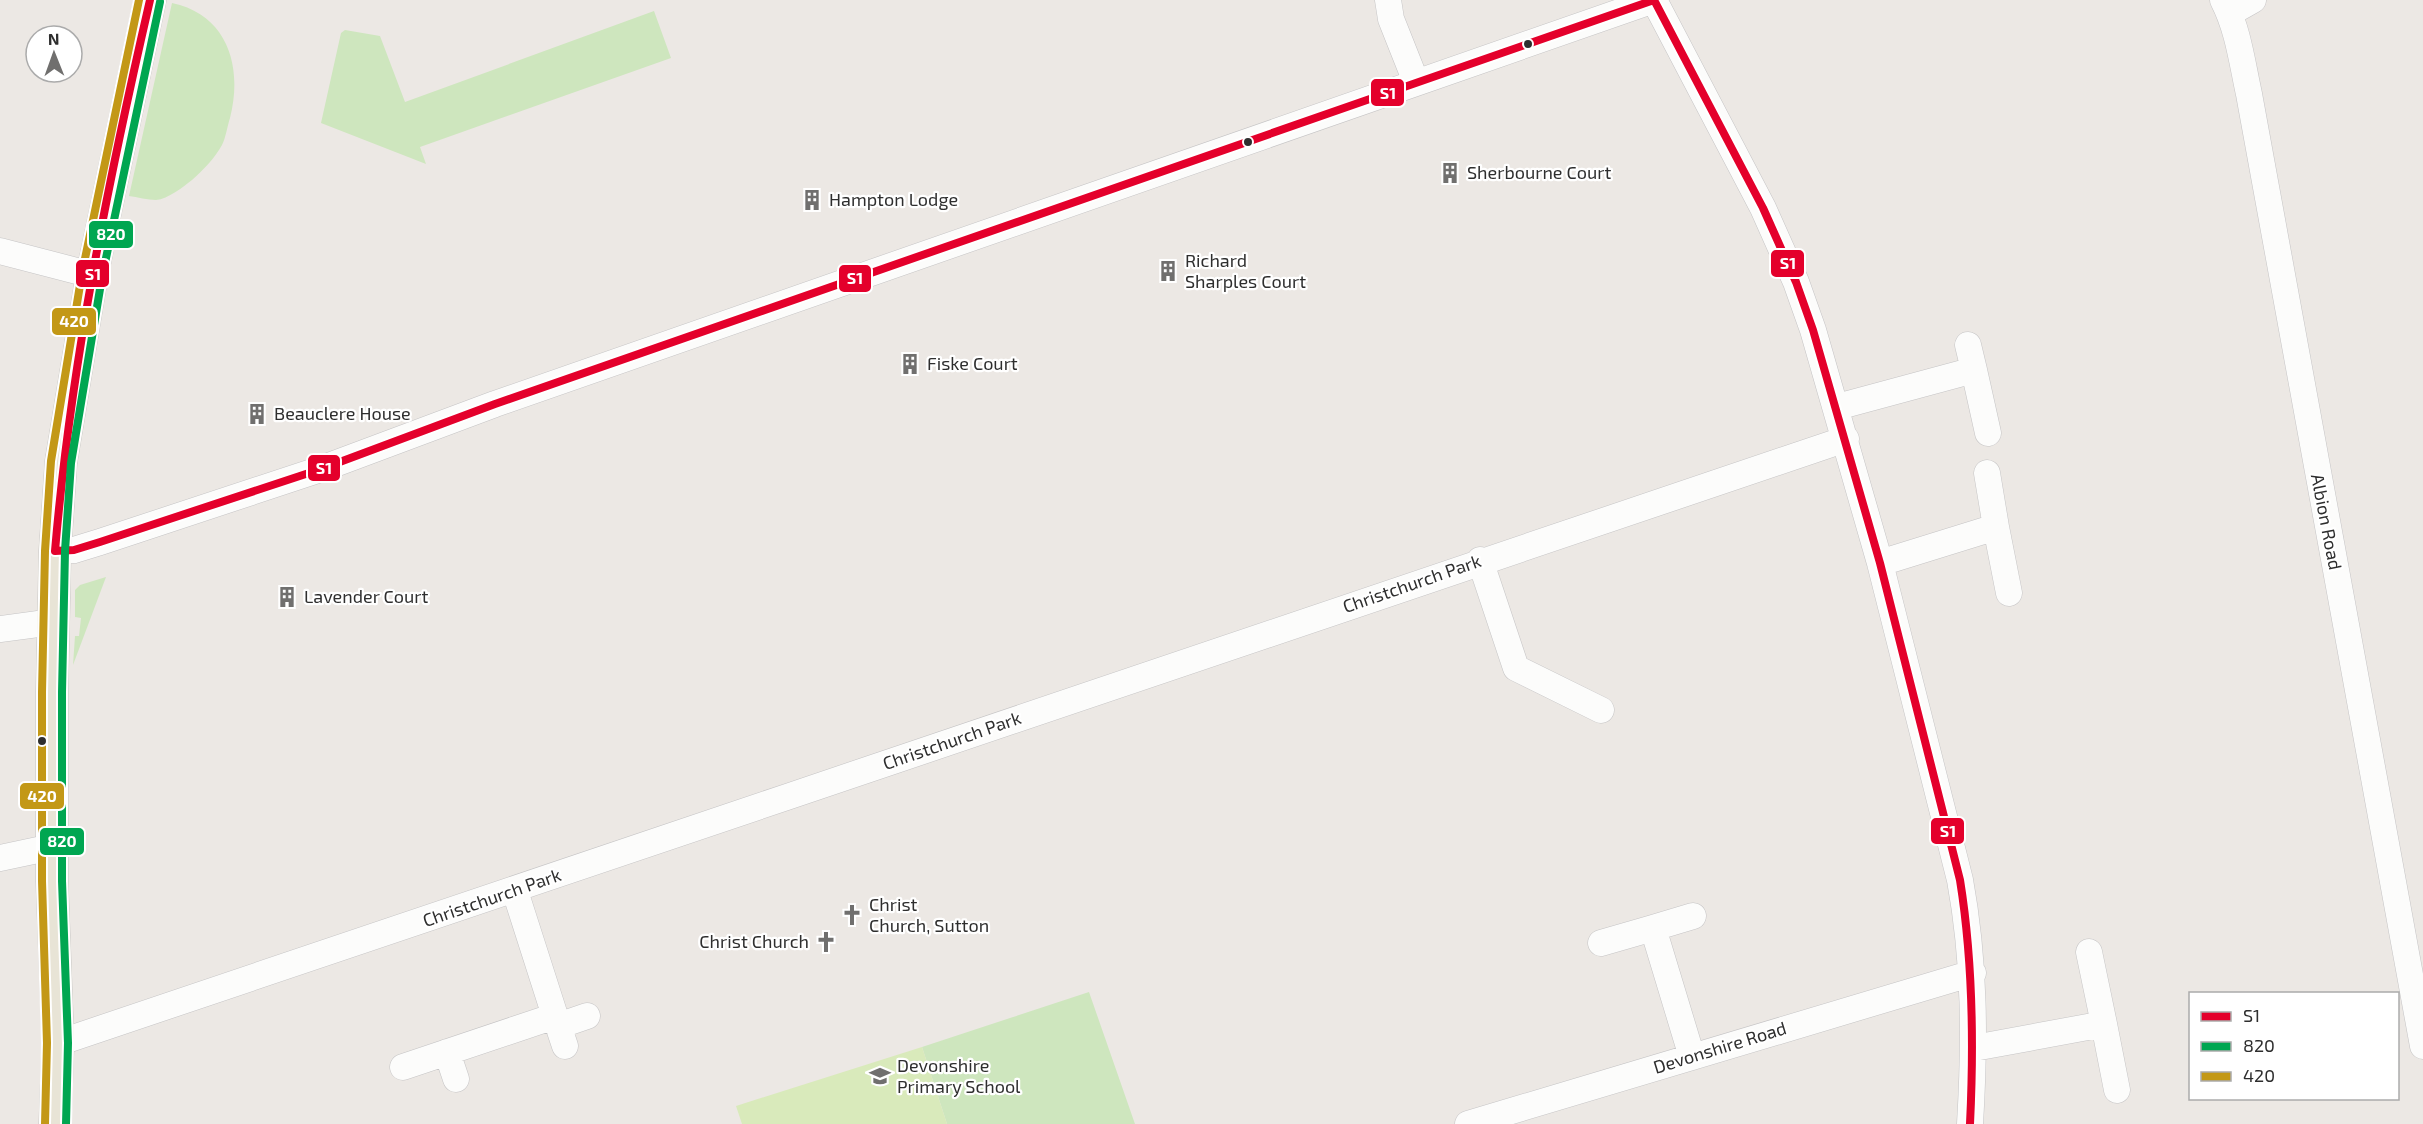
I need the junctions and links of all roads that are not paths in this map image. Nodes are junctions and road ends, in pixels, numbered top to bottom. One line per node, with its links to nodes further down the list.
1 (150, 0): 8 (main road)
2 (1388, 0): 6 (street)
3 (1654, 0): 6 (street); 11 (street)
4 (2253, 0): 5 (street)
5 (2226, 6): 35 (street, Albion Road)
6 (1416, 82): 16 (street)
7 (0, 251): 8 (street)
8 (92, 275): 16 (main road)
9 (1968, 345): 10 (street)
10 (1974, 370): 11 (street); 12 (street)
11 (1837, 407): 13 (street)
12 (1988, 433)
13 (1846, 439): 17 (street, Christchurch Park); 18 (street)
14 (1987, 473): 15 (street)
15 (1996, 527): 18 (street); 19 (street)
16 (55, 551): 20 (main road)
17 (1480, 561): 22 (street); 25 (street, Christchurch Park)
18 (1880, 563): 30 (street)
19 (2009, 593)
20 (53, 622): 21 (street); 23 (main road)
21 (0, 629)
22 (1601, 710)
23 (52, 847): 24 (street); 34 (main road)
24 (0, 858)
25 (515, 891): 33 (street); 34 (street, Christchurch Park)
26 (1693, 916): 27 (street)
27 (1653, 928): 28 (street); 38 (street)
28 (1601, 943)
29 (2089, 952): 32 (street)
30 (1973, 973): 36 (street); 38 (street, Devonshire Road)
31 (587, 1017): 33 (street)
32 (2104, 1024): 36 (street); 41 (street)
33 (559, 1029): 37 (street)
34 (58, 1043): 42 (main road)
35 (2423, 1046)
36 (1974, 1048): 44 (street)
37 (447, 1052): 39 (street); 40 (street)
38 (1692, 1057): 43 (street, Devonshire Road)
39 (403, 1067)
40 (456, 1079)
41 (2116, 1090)
42 (55, 1124)
43 (1468, 1124)
44 (1970, 1124)

